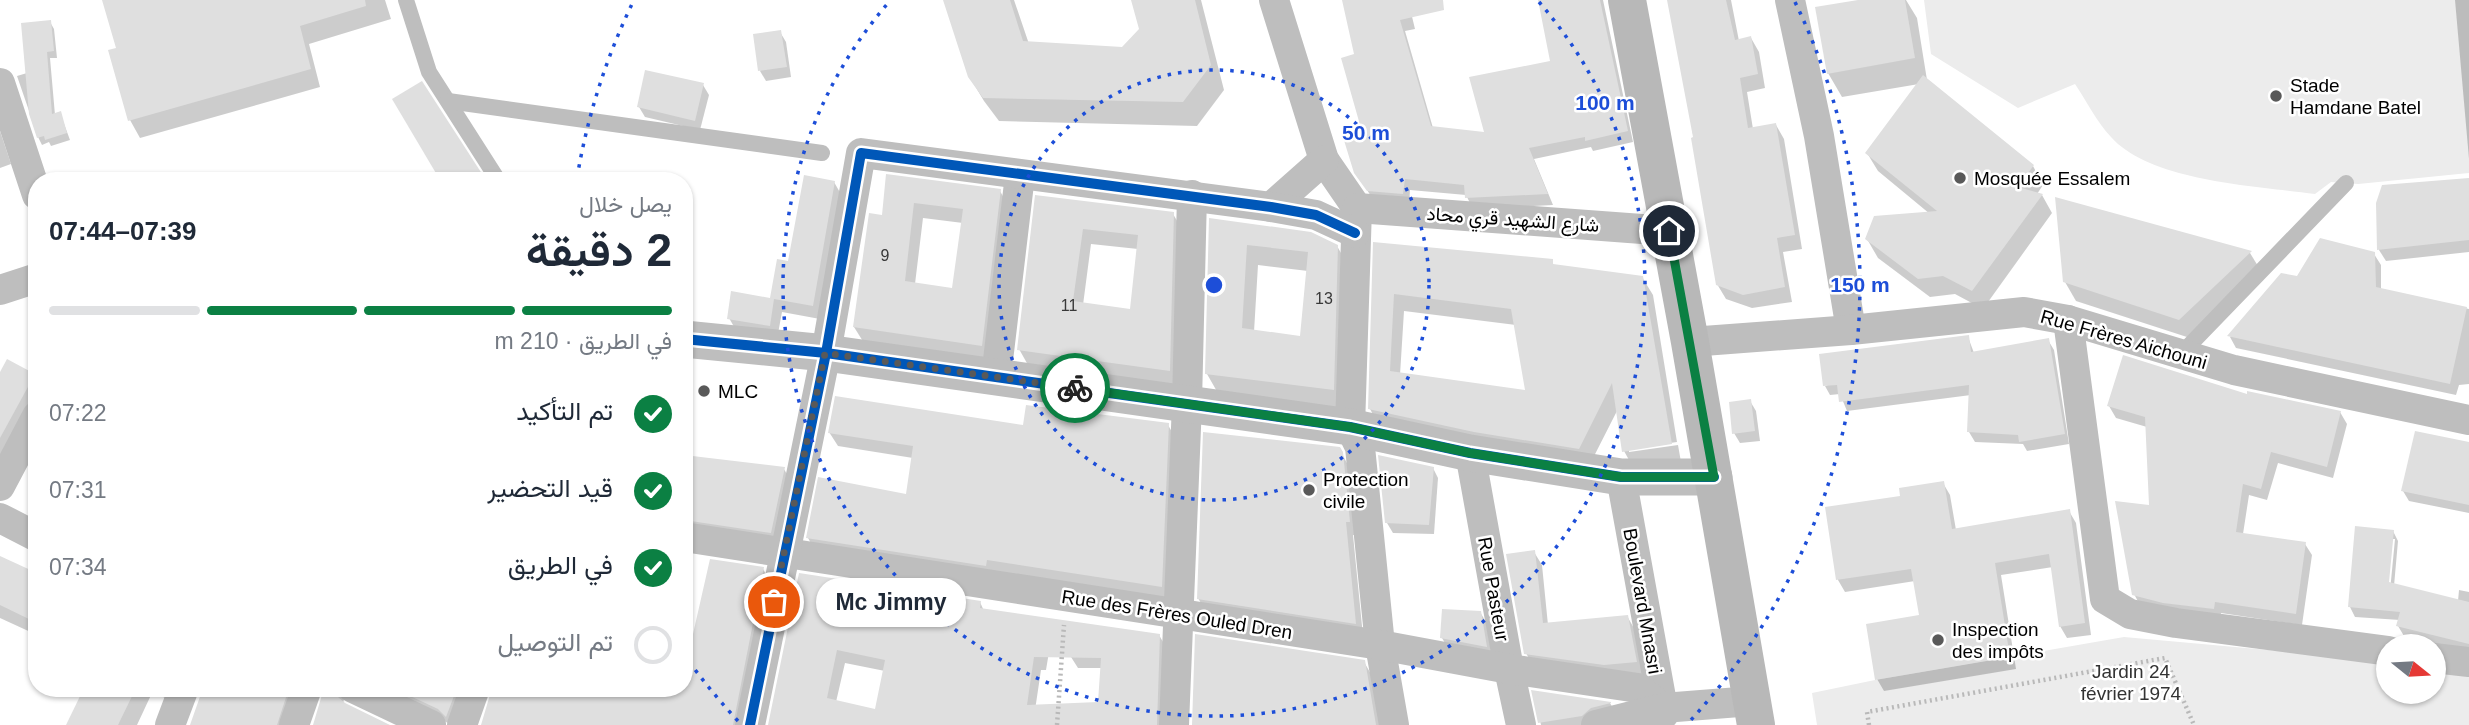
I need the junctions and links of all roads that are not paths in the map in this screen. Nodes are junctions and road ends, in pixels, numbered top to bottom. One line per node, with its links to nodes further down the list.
1 (406, 0): 6 (lane)
2 (1274, 0): 8 (street)
3 (1627, 0): 16 (main road)
4 (1790, 0): 20 (street)
5 (0, 83): 9 (street)
6 (448, 101): 7 (lane); 10 (lane)
7 (822, 153)
8 (1324, 160): 14 (street); 15 (street)
9 (29, 172)
10 (493, 172)
11 (1020, 175): 13 (street); 23 (street); 25 (street)
12 (2346, 183): 24 (lane)
13 (1192, 195): 14 (street); 26 (street)
14 (1271, 207): 15 (street)
15 (1356, 220): 16 (street, شارع الشهيد قري محاد); 28 (street)
16 (1669, 231): 22 (main road)
17 (28, 281): 18 (street)
18 (0, 290)
19 (2068, 320): 20 (street, Rue Frères Aichouni); 24 (street, Rue Frères Aichouni); 40 (street)
20 (1851, 330): 22 (street, Rue Frères Aichouni)
21 (693, 339): 23 (street)
22 (1690, 342): 32 (main road)
23 (825, 353): 25 (street); 37 (street)
24 (2181, 354): 27 (street, Rue Frères Aichouni)
25 (996, 377): 26 (street)
26 (1187, 403): 28 (street); 38 (street)
27 (2469, 420)
28 (1350, 427): 30 (street); 39 (street)
29 (28, 448): 33 (street)
30 (1470, 453): 31 (street); 43 (street, Rue Pasteur)
31 (1621, 477): 32 (street); 49 (street, Boulevard Mnasri)
32 (1714, 477): 48 (main road)
33 (0, 486)
34 (0, 518): 35 (street)
35 (28, 532)
36 (693, 538): 37 (street, Rue des Frères Ouled Dren)
37 (784, 553): 38 (street, Rue des Frères Ouled Dren); 54 (street)
38 (1178, 614): 39 (street, Rue des Frères Ouled Dren); 55 (street)
39 (1380, 645): 43 (street, Rue des Frères Ouled Dren); 56 (street)
40 (2376, 649)
41 (2446, 659): 42 (street)
42 (2469, 662)
43 (1508, 669): 49 (street, Rue des Frères Ouled Dren); 57 (street, Rue Pasteur)
44 (181, 697): 50 (street)
45 (304, 697): 51 (street)
46 (372, 697): 52 (street)
47 (472, 697): 53 (street)
48 (1754, 713): 49 (street)
49 (1664, 717): 58 (street)
50 (170, 725)
51 (294, 725)
52 (431, 725)
53 (461, 725)
54 (750, 725)
55 (1174, 725)
56 (1394, 725)
57 (1521, 725)
58 (1597, 725)

